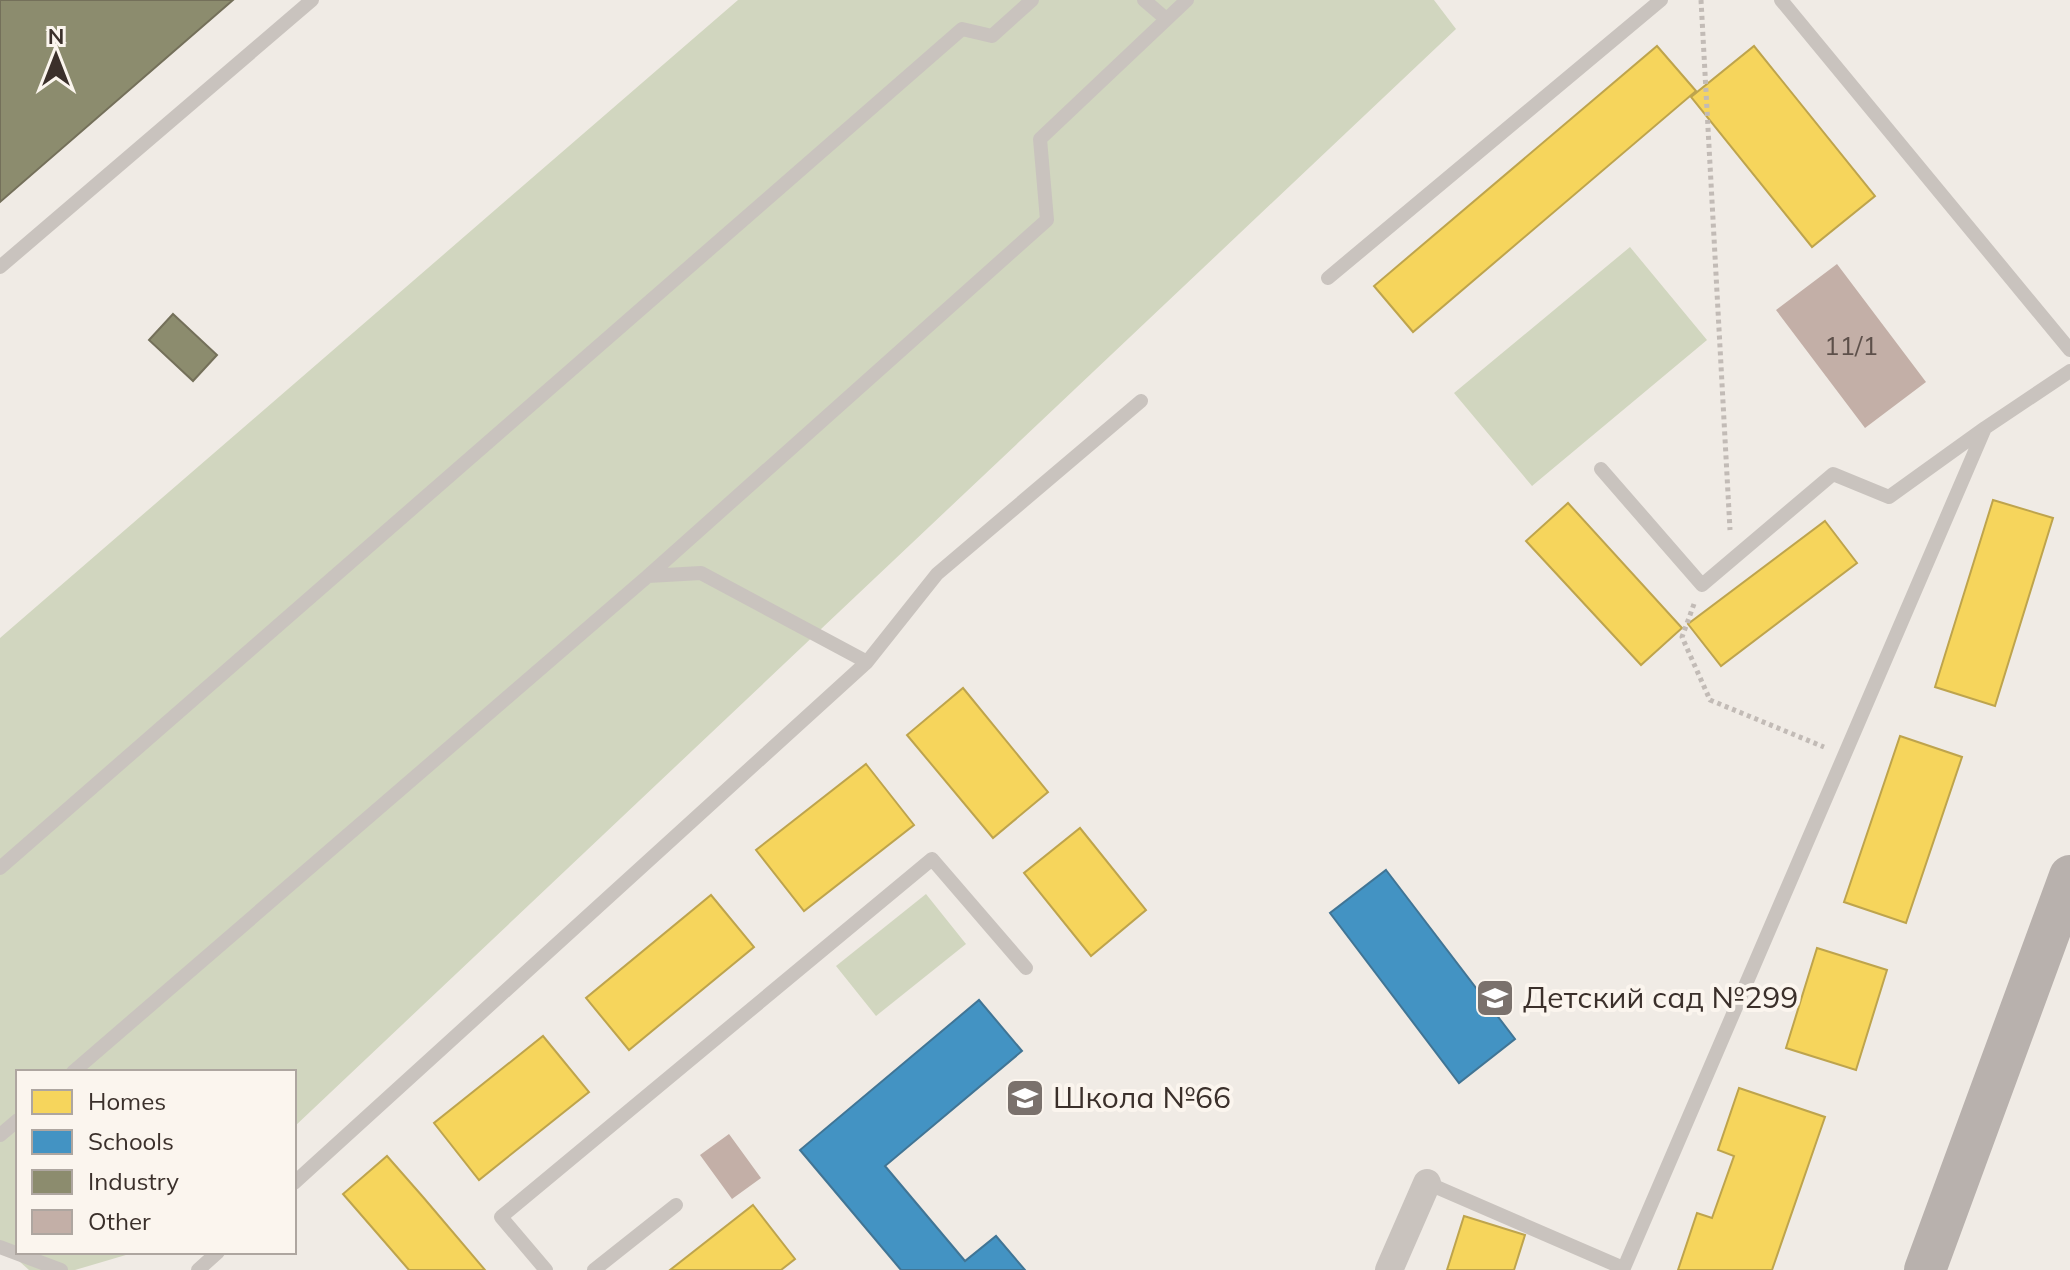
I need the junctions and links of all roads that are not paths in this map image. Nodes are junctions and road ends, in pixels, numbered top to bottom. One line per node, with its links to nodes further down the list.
1 (312, 0): 8 (lane)
2 (1032, 0): 17 (lane)
3 (1144, 0): 7 (lane)
4 (1187, 0): 7 (lane)
5 (1661, 0): 9 (lane)
6 (1781, 0): 10 (lane)
7 (1165, 18): 15 (lane)
8 (0, 267)
9 (1328, 278)
10 (2070, 350)
11 (2070, 371): 13 (lane)
12 (1141, 401): 16 (lane)
13 (1985, 428): 14 (lane); 28 (lane)
14 (1601, 469)
15 (648, 576): 16 (lane); 20 (lane)
16 (867, 662): 23 (lane)
17 (0, 868)
18 (2070, 876): 34 (main road)
19 (1026, 968): 31 (lane)
20 (75, 1070)
21 (16, 1122): 22 (lane)
22 (0, 1135)
23 (296, 1181)
24 (1427, 1183): 28 (lane); 33 (street)
25 (676, 1205): 32 (lane)
26 (19, 1254): 29 (lane)
27 (216, 1254): 30 (lane)
28 (1623, 1269)
29 (61, 1270)
30 (198, 1270)
31 (546, 1270)
32 (594, 1270)
33 (1389, 1270)
34 (1925, 1270)

